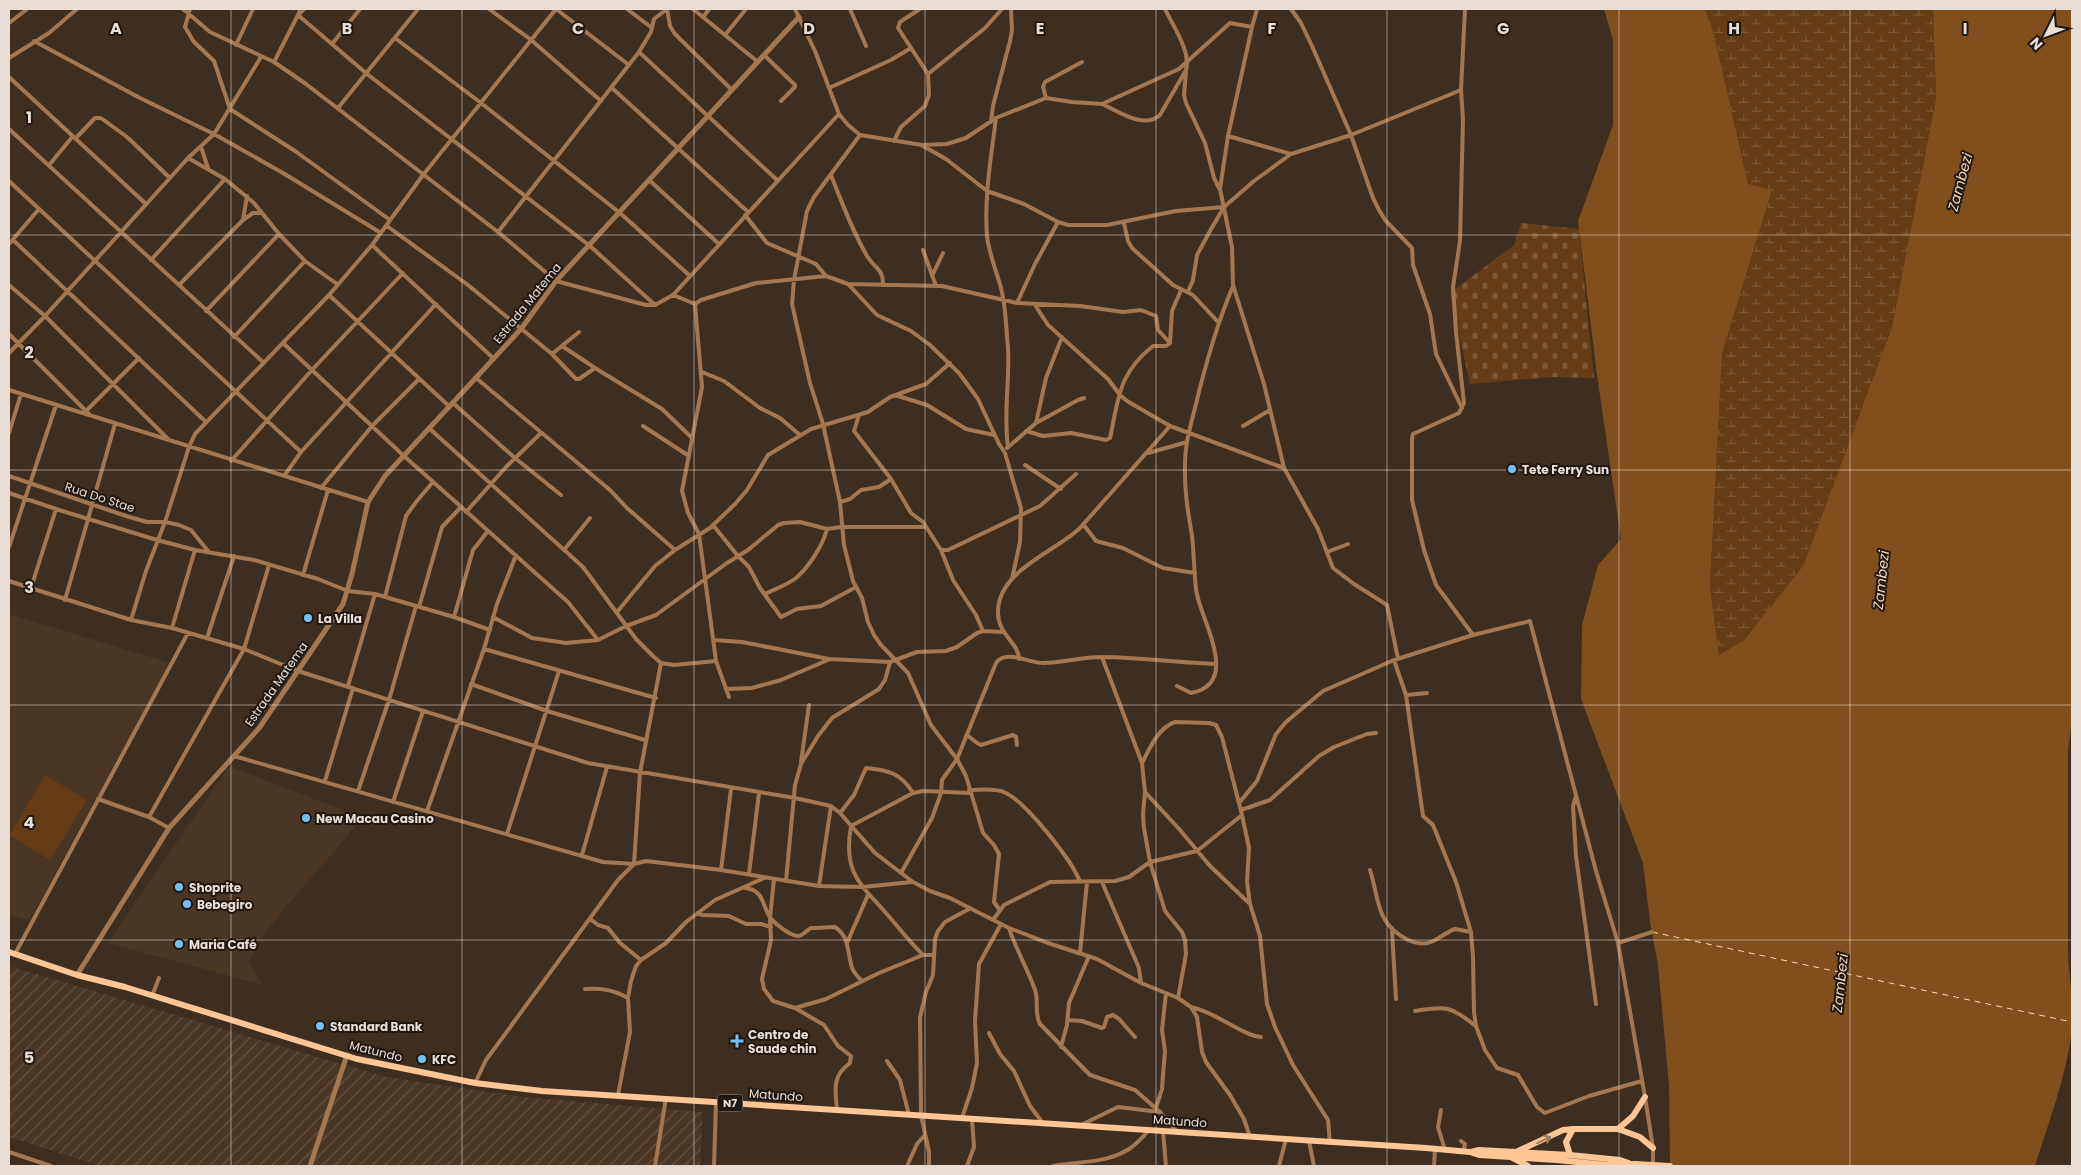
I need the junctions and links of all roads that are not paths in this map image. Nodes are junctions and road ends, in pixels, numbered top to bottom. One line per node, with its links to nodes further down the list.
1 (77, 9): 34 (street)
2 (183, 9): 24 (street)
3 (253, 9): 36 (street)
4 (302, 9): 25 (street)
5 (360, 9): 35 (street)
6 (418, 9): 32 (street)
7 (489, 9): 33 (street)
8 (556, 9): 33 (street); 47 (street)
9 (626, 9): 30 (street)
10 (667, 9): 30 (street); 54 (street)
11 (693, 9): 26 (street)
12 (709, 9): 26 (street)
13 (746, 9): 31 (street)
14 (795, 9): 27 (street)
15 (850, 9): 37 (street)
16 (920, 9): 38 (street)
17 (1002, 9): 50 (street)
18 (1011, 9): 66 (street)
19 (1166, 9): 46 (street)
20 (1257, 9): 29 (street)
21 (1291, 9): 70 (street)
22 (1465, 9): 55 (street)
23 (26, 10): 28 (street)
24 (189, 11): 36 (street); 62 (street)
25 (298, 15): 35 (street); 43 (street)
26 (704, 16): 31 (street)
27 (799, 17): 40 (street, Estrada Matema); 53 (street)
28 (9, 23)
29 (1252, 27): 46 (street); 71 (street)
30 (652, 28): 39 (street)
31 (725, 35): 44 (street)
32 (394, 38): 49 (street); 59 (street)
33 (530, 40): 57 (street); 59 (street)
34 (34, 41): 42 (street); 68 (street)
35 (332, 44): 49 (street)
36 (236, 45): 41 (street)
37 (866, 46)
38 (911, 48): 50 (street); 53 (street)
39 (639, 52): 47 (street); 64 (street)
40 (764, 55): 44 (street, Estrada Matema); 58 (street)
41 (261, 57): 43 (street); 62 (street)
42 (9, 58)
43 (274, 62): 61 (street)
44 (758, 62): 54 (street, Estrada Matema)
45 (1082, 62): 56 (street)
46 (1187, 63): 48 (street); 60 (street)
47 (629, 65): 52 (street)
48 (1186, 70): 60 (street); 90 (street)
49 (367, 74): 61 (street); 73 (street)
50 (928, 74): 74 (street)
51 (9, 77): 72 (street)
52 (612, 88): 57 (street); 77 (street)
53 (829, 88): 63 (street)
54 (731, 89): 64 (street, Estrada Matema)
55 (1461, 90): 70 (street); 181 (street)
56 (1046, 98): 60 (street); 65 (street)
57 (600, 101): 80 (street)
58 (781, 102)
59 (481, 103): 73 (street); 80 (street)
60 (1102, 104)
61 (338, 108): 83 (street)
62 (230, 109): 68 (street); 101 (street)
63 (839, 114): 69 (street); 88 (street)
64 (707, 116): 77 (street, Estrada Matema); 88 (street)
65 (996, 118): 66 (street); 91 (street)
66 (991, 122): 75 (street)
67 (9, 129): 81 (street)
68 (214, 134): 76 (street); 107 (street)
69 (860, 135): 74 (street); 84 (street)
70 (1351, 135): 78 (street); 181 (street)
71 (1228, 136): 78 (street); 90 (street)
72 (74, 137): 81 (street); 85 (street); 94 (street)
73 (452, 138): 83 (street); 93 (street)
74 (894, 141): 75 (street)
75 (922, 145): 91 (street)
76 (201, 147): 79 (street); 82 (street)
77 (677, 148): 87 (street, Estrada Matema); 99 (street)
78 (1291, 154): 95 (street)
79 (188, 158): 82 (street); 85 (street)
80 (554, 160): 93 (street); 98 (street)
81 (50, 164): 105 (street)
82 (208, 168): 86 (street)
83 (423, 175): 101 (street); 106 (street)
84 (832, 175): 116 (street); 130 (street)
85 (170, 178): 94 (street)
86 (225, 179): 92 (street); 117 (street)
87 (649, 180): 98 (street, Estrada Matema); 111 (street)
88 (777, 180): 99 (street)
89 (9, 181): 96 (street)
90 (1220, 189): 95 (street)
91 (987, 191): 102 (street); 140 (street)
92 (247, 196): 97 (street); 100 (street)
93 (526, 196): 106 (street); 113 (street)
94 (146, 204): 105 (street)
95 (1224, 207): 103 (street); 131 (street); 137 (street)
96 (39, 209): 109 (street); 118 (street)
97 (261, 213): 100 (street); 108 (street)
98 (620, 213): 113 (street, Estrada Matema); 123 (street)
99 (747, 213): 111 (street); 116 (street)
100 (243, 220): 133 (street)
101 (390, 220): 104 (street)
102 (1058, 222): 103 (street); 141 (street)
103 (1124, 222): 135 (street)
104 (387, 226): 107 (street); 150 (street)
105 (122, 231): 117 (street); 118 (street)
106 (498, 232): 127 (street)
107 (381, 233): 112 (street)
108 (279, 234): 119 (street); 146 (street)
109 (13, 240): 110 (street); 136 (street)
110 (9, 244)
111 (718, 244): 123 (street)
112 (372, 245): 122 (street); 128 (street)
113 (590, 246): 127 (street, Estrada Matema); 144 (street)
114 (923, 250): 121 (street)
115 (943, 253): 120 (street)
116 (798, 257): 124 (street); 126 (street)
117 (151, 260): 133 (street)
118 (94, 261): 136 (street); 173 (street)
119 (305, 261): 128 (street); 153 (street)
120 (936, 266): 121 (street); 125 (street)
121 (928, 267): 125 (street)
122 (403, 273): 142 (street); 148 (street)
123 (689, 276): 139 (street)
124 (826, 276): 126 (street); 129 (street)
125 (932, 277): 134 (street)
126 (794, 280): 143 (street); 190 (street)
127 (556, 281): 144 (street); 150 (street, Estrada Matema)
128 (337, 284): 138 (street)
129 (848, 284): 130 (street); 165 (street)
130 (883, 285): 134 (street)
131 (1233, 285): 149 (street); 182 (street)
132 (9, 286): 147 (street)
133 (179, 286): 146 (street)
134 (936, 286): 140 (street)
135 (1181, 290): 137 (street); 157 (street)
136 (67, 291): 147 (street); 162 (street)
137 (1188, 292): 149 (street)
138 (329, 295): 148 (street); 156 (street)
139 (673, 295): 143 (street); 144 (street)
140 (1003, 299): 141 (street); 206 (street)
141 (1017, 303): 145 (street)
142 (436, 304): 160 (street); 163 (street)
143 (695, 304): 168 (street)
144 (656, 305)
145 (1035, 305): 154 (street); 157 (street)
146 (206, 311): 153 (street)
147 (45, 316): 155 (street); 171 (street)
148 (356, 321): 160 (street); 167 (street)
149 (1218, 322): 198 (street)
150 (521, 329): 161 (street); 163 (street, Estrada Matema)
151 (579, 332): 158 (street)
152 (9, 334): 155 (street)
153 (234, 337): 164 (street)
154 (1062, 337): 174 (street); 188 (street)
155 (19, 343): 159 (street); 183 (street)
156 (283, 343): 164 (street); 167 (street)
157 (1170, 343): 174 (street)
158 (562, 346): 161 (street); 166 (street)
159 (9, 353)
160 (392, 353): 170 (street); 178 (street)
161 (552, 354): 166 (street)
162 (139, 358): 171 (street); 187 (street)
163 (494, 358): 169 (street, Estrada Matema)
164 (264, 363): 173 (street)
165 (950, 363): 176 (street); 201 (street)
166 (595, 368): 202 (street)
167 (311, 371): 178 (street); 186 (street)
168 (702, 372): 200 (street); 202 (street)
169 (476, 378): 180 (street, Estrada Matema); 197 (street)
170 (419, 379): 180 (street); 191 (street)
171 (114, 383): 183 (street); 203 (street)
172 (9, 390): 175 (street)
173 (236, 392): 186 (street); 187 (street)
174 (1119, 393): 193 (street); 196 (street)
175 (21, 394): 179 (street); 199 (street)
176 (894, 395): 184 (street); 201 (street)
177 (1084, 398): 188 (street)
178 (346, 403): 191 (street); 207 (street)
179 (56, 405): 185 (street); 220 (street)
180 (452, 405): 195 (street, Estrada Matema); 211 (street)
181 (1462, 408): 281 (street)
182 (1270, 410): 194 (street); 214 (street)
183 (86, 411): 185 (street)
184 (859, 415): 190 (street); 218 (street)
185 (91, 416): 189 (street)
186 (267, 420): 207 (street); 212 (street)
187 (205, 422): 205 (street)
188 (1036, 423): 196 (street)
189 (115, 424): 203 (street); 230 (street)
190 (823, 424): 200 (street); 229 (street)
191 (372, 426): 209 (street); 222 (street)
192 (643, 426): 210 (street)
193 (1170, 426): 198 (street); 208 (street)
194 (1243, 426)
195 (430, 429): 209 (street, Estrada Matema); 221 (street)
196 (1026, 431): 206 (street)
197 (541, 432): 211 (street); 250 (street)
198 (1189, 432): 204 (street); 214 (street)
199 (9, 433)
200 (800, 435): 239 (street)
201 (994, 435): 206 (street)
202 (692, 439): 210 (street)
203 (170, 441): 205 (street)
204 (1187, 442): 208 (street); 258 (street)
205 (189, 447): 212 (street); 237 (street)
206 (1006, 449): 234 (street)
207 (301, 452): 217 (street)
208 (1147, 453): 238 (street)
209 (404, 456): 219 (street); 228 (street, Estrada Matema)
210 (689, 456): 244 (street)
211 (515, 458): 221 (street); 226 (street)
212 (231, 461): 217 (street)
213 (1025, 465): 224 (street)
214 (1284, 468): 253 (street)
215 (1076, 474): 224 (street)
216 (9, 476): 220 (street, Rua Do Stae)
217 (284, 476): 222 (street)
218 (891, 479): 229 (street); 241 (street)
219 (433, 482): 231 (street); 268 (street)
220 (30, 484): 227 (street); 230 (street, Rua Do Stae)
221 (491, 484): 233 (street); 249 (street)
222 (321, 488): 223 (street)
223 (328, 490): 228 (street); 259 (street)
224 (1061, 490): 234 (street)
225 (9, 493): 227 (street)
226 (561, 495)
227 (25, 499): 232 (street); 247 (street)
228 (368, 502): 265 (street, Estrada Matema)
229 (840, 502): 240 (street)
230 (92, 506): 236 (street); 237 (street, Rua Do Stae)
231 (461, 507): 233 (street); 270 (street)
232 (56, 510): 236 (street); 264 (street)
233 (466, 512): 243 (street)
234 (1021, 516): 251 (street); 260 (street)
235 (590, 518): 249 (street)
236 (89, 520): 245 (street); 269 (street)
237 (165, 522): 245 (street); 252 (street, Rua Do Stae)
238 (1083, 524): 258 (street); 260 (street)
239 (713, 525): 244 (street); 256 (street)
240 (841, 527): 241 (street); 242 (street); 263 (street)
241 (926, 527): 251 (street)
242 (827, 529): 256 (street); 267 (street)
243 (488, 531): 254 (street); 273 (street)
244 (699, 534): 250 (street); 261 (street)
245 (157, 540): 248 (street); 274 (street)
246 (1348, 544): 253 (street)
247 (9, 547)
248 (195, 550): 252 (street); 276 (street)
249 (564, 550): 271 (street)
250 (675, 550): 271 (street)
251 (941, 550): 278 (street)
252 (208, 551): 255 (street)
253 (1327, 552): 292 (street)
254 (516, 555): 272 (street); 283 (street)
255 (234, 556): 257 (street); 282 (street)
256 (738, 556): 261 (street); 267 (street)
257 (269, 565): 259 (street); 285 (street)
258 (1195, 572): 295 (street)
259 (303, 575): 265 (street)
260 (1012, 579): 279 (street)
261 (706, 580): 275 (street); 284 (street)
262 (9, 581): 264 (street)
263 (856, 587): 267 (street); 291 (street)
264 (32, 588): 269 (street)
265 (348, 592): 266 (street); 296 (street, Estrada Matema)
266 (375, 594): 268 (street); 299 (street)
267 (765, 594)
268 (385, 597): 270 (street)
269 (65, 600): 274 (street)
270 (418, 607): 273 (street); 307 (street)
271 (617, 612): 275 (street)
272 (493, 616): 277 (street); 283 (street)
273 (454, 617): 277 (street)
274 (131, 620): 276 (street)
275 (626, 626): 283 (street); 294 (street)
276 (172, 628): 280 (street)
277 (490, 630): 286 (street)
278 (983, 631): 279 (street); 291 (street)
279 (1003, 632): 289 (street)
280 (188, 633): 282 (street); 333 (street)
281 (1473, 635): 292 (street); 331 (street)
282 (207, 638): 285 (street)
283 (598, 640)
284 (714, 640): 288 (street); 290 (street)
285 (244, 649): 296 (street); 340 (street)
286 (484, 649): 297 (street); 298 (street)
287 (1102, 657): 289 (street); 295 (street); 319 (street)
288 (829, 659): 293 (street); 302 (street)
289 (1019, 659): 313 (street)
290 (716, 660): 294 (street); 302 (street)
291 (896, 660): 293 (street); 318 (street)
292 (1396, 660): 304 (street); 335 (street)
293 (890, 662): 320 (street)
294 (662, 663): 306 (street)
295 (1216, 664): 300 (street)
296 (298, 671): 299 (street); 317 (street, Estrada Matema)
297 (559, 672): 306 (street); 309 (street)
298 (472, 684): 309 (street); 311 (street)
299 (348, 686): 301 (street)
300 (1177, 686)
301 (353, 688): 307 (street); 323 (street)
302 (726, 689): 305 (street)
303 (1426, 693): 304 (street)
304 (1406, 695): 374 (street)
305 (729, 697)
306 (656, 698): 314 (street)
307 (389, 700): 310 (street); 325 (street)
308 (809, 705): 320 (street)
309 (547, 710): 314 (street); 316 (street)
310 (423, 711): 311 (street); 334 (street)
311 (458, 723): 316 (street); 337 (street)
312 (1376, 732): 338 (street)
313 (966, 735): 315 (street); 318 (street)
314 (645, 740): 322 (street)
315 (1017, 745)
316 (534, 746): 321 (street); 343 (street)
317 (234, 756): 323 (street); 342 (street, Estrada Matema)
318 (957, 759): 326 (street); 330 (street)
319 (1142, 763): 327 (street); 335 (street)
320 (801, 764): 332 (street)
321 (607, 767): 322 (street); 345 (street)
322 (640, 773): 324 (street); 347 (street)
323 (325, 781): 325 (street)
324 (731, 788): 328 (street); 348 (street)
325 (358, 791): 334 (street)
326 (969, 792): 330 (street); 356 (street); 365 (street)
327 (1145, 792): 344 (street); 346 (street)
328 (759, 793): 332 (street); 351 (street)
329 (913, 793): 330 (street); 339 (street); 341 (street)
330 (941, 793): 350 (street)
331 (1576, 796): 377 (street); 394 (street)
332 (795, 798): 336 (street); 354 (street)
333 (98, 799): 340 (street); 378 (street)
334 (393, 802): 337 (street)
335 (1239, 803): 338 (street)
336 (831, 806): 339 (street); 359 (street)
337 (427, 811): 343 (street)
338 (1241, 812): 344 (street); 363 (street)
339 (840, 813): 341 (street)
340 (149, 817): 342 (street)
341 (851, 826): 350 (street); 360 (street)
342 (170, 828): 384 (street, Estrada Matema)
343 (507, 834): 345 (street)
344 (1197, 851): 346 (street); 363 (street)
345 (582, 855): 347 (street)
346 (1150, 862): 358 (street); 392 (street)
347 (634, 864): 348 (street); 367 (street)
348 (721, 870): 351 (street)
349 (1370, 870): 373 (street)
350 (901, 873): 355 (street)
351 (749, 874): 352 (street)
352 (764, 878): 353 (street); 361 (street)
353 (774, 879): 354 (street); 368 (street)
354 (786, 880): 359 (street)
355 (913, 882): 360 (street); 364 (street)
356 (1080, 882): 357 (street); 365 (street)
357 (1087, 882): 358 (street); 379 (street)
358 (1102, 882): 387 (street)
359 (819, 886): 360 (street)
360 (862, 887): 362 (street)
361 (744, 888): 366 (street); 368 (street)
362 (868, 895): 376 (street); 380 (street)
363 (1250, 904): 431 (street)
364 (969, 909): 369 (street); 381 (street)
365 (999, 909): 369 (street)
366 (698, 913): 371 (street); 383 (street)
367 (590, 918): 383 (street); 407 (street)
368 (770, 918): 371 (street); 376 (street)
369 (993, 920): 370 (street)
370 (1001, 924): 372 (street); 417 (street)
371 (771, 927): 396 (street)
372 (1009, 928): 379 (street); 403 (street)
373 (1392, 930): 374 (street); 393 (street)
374 (1471, 932): 399 (street)
375 (1652, 932): 377 (street)
376 (847, 943): 386 (street)
377 (1618, 943): 406 (street)
378 (12, 953): 384 (main road, Matundo / N7)
379 (1080, 953): 382 (street)
380 (923, 955): 381 (street); 386 (street)
381 (933, 955): 416 (street)
382 (1089, 956): 387 (street); 398 (street)
383 (641, 960): 391 (street)
384 (77, 975): 390 (main road, Matundo / N7)
385 (160, 978): 390 (street)
386 (862, 981): 396 (street)
387 (1140, 983): 389 (street)
388 (585, 989): 391 (street)
389 (1166, 994): 392 (street); 413 (street)
390 (152, 996): 404 (main road, Matundo / N7)
391 (628, 998): 408 (street)
392 (1178, 998): 395 (street)
393 (1396, 998)
394 (1596, 1004)
395 (1191, 1007): 402 (street); 427 (street)
396 (795, 1008): 412 (street)
397 (1415, 1011): 399 (street)
398 (1067, 1020): 401 (street); 403 (street)
399 (1476, 1026): 406 (street)
400 (988, 1033): 419 (street)
401 (1135, 1037)
402 (1261, 1037)
403 (1061, 1047): 413 (street)
404 (347, 1055): 407 (main road, Matundo / N7); 443 (street)
405 (887, 1061): 415 (street)
406 (1642, 1080): 409 (street)
407 (475, 1083): 408 (main road, Matundo / N7)
408 (618, 1096): 410 (main road, Matundo / N7)
409 (1645, 1097): 422 (main road); 432 (street)
410 (666, 1098): 411 (main road, Matundo / N7); 444 (street)
411 (716, 1102): 412 (main road, Matundo / N7); 445 (street)
412 (836, 1110): 415 (main road, Matundo / N7)
413 (1158, 1110): 420 (street); 425 (street)
414 (1441, 1110): 434 (street)
415 (910, 1115): 416 (main road, Matundo / N7)
416 (921, 1115): 417 (main road, Matundo / N7); 426 (street)
417 (962, 1118): 418 (main road, Matundo / N7)
418 (972, 1119): 419 (main road, Matundo / N7); 448 (street)
419 (1042, 1123): 420 (main road, Matundo / N7)
420 (1080, 1125): 423 (main road, Matundo / N7)
421 (1572, 1128): 422 (main road); 437 (main road, one-way to 421); 438 (main road)
422 (1618, 1128): 432 (main road)
423 (1149, 1130): 424 (main road, Matundo / N7); 449 (street)
424 (1163, 1131): 425 (main road, Matundo / N7); 450 (street)
425 (1177, 1132): 427 (main road, Matundo / N7)
426 (924, 1136): 446 (street); 447 (street)
427 (1250, 1137): 428 (main road, Matundo / N7)
428 (1286, 1139): 430 (main road, Matundo / N7); 451 (street)
429 (1461, 1140): 436 (street)
430 (1309, 1141): 431 (main road, Matundo / N7); 452 (street)
431 (1330, 1142): 433 (main road, Matundo / N7)
432 (1653, 1148): 458 (street)
433 (1435, 1149): 434 (main road, Matundo / N7); 453 (street)
434 (1445, 1150): 436 (main road, Matundo / N7)
435 (9, 1152): 442 (street)
436 (1467, 1152): 437 (main road, N7); 439 (main road, N7)
437 (1516, 1152): 438 (main road, N7)
438 (1570, 1155): 440 (main road, N7)
439 (1509, 1156): 441 (main road); 457 (main road, N7)
440 (1632, 1163): 457 (main road, N7); 459 (main road, N7, bridge)
441 (1519, 1164): 454 (main road)
442 (51, 1166)
443 (310, 1166)
444 (656, 1166)
445 (714, 1166)
446 (908, 1166)
447 (929, 1166)
448 (967, 1166)
449 (1053, 1166)
450 (1166, 1166)
451 (1279, 1166)
452 (1314, 1166)
453 (1434, 1166)
454 (1528, 1166)
455 (1569, 1166): 456 (main road)
456 (1578, 1166)
457 (1605, 1166)
458 (1653, 1166)
459 (1670, 1166)

